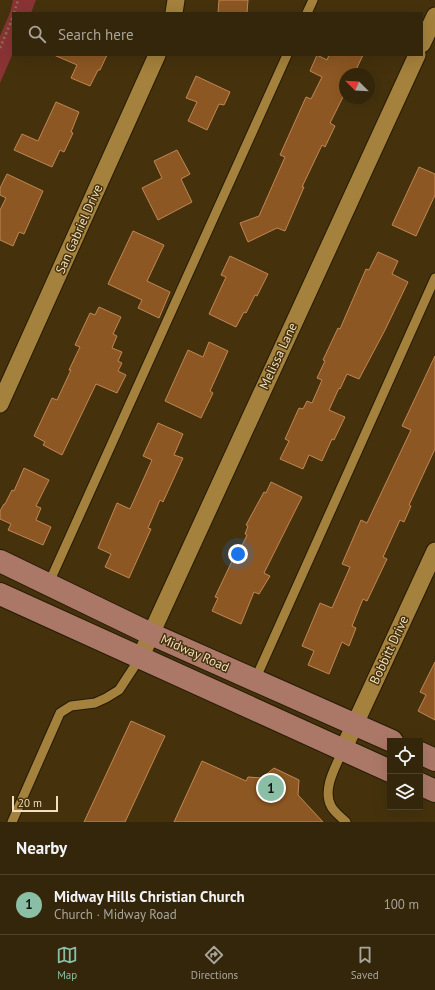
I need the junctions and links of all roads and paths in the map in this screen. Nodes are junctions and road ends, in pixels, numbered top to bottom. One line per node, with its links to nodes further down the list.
1 (18, 0): 4 (path)
2 (176, 0): 5 (street)
3 (313, 0): 6 (lane)
4 (14, 12)
5 (174, 12)
6 (307, 12)
7 (435, 16): 9 (street)
8 (12, 19): 10 (path)
9 (423, 42)
10 (0, 48)
11 (157, 56): 15 (street, San Gabriel Drive)
12 (287, 56): 18 (lane)
13 (417, 56): 20 (street, Melissa Lane)
14 (435, 278): 22 (lane)
15 (0, 404)
16 (435, 551): 23 (street, Bobbitt Drive)
17 (0, 562): 18 (main road, Midway Road)
18 (48, 585): 20 (main road, Midway Road)
19 (0, 594): 21 (main road, Midway Road)
20 (151, 634): 21 (street, Melissa Lane); 22 (main road, Midway Road)
21 (140, 658): 25 (main road, Midway Road); 31 (lane)
22 (255, 680): 23 (main road, Midway Road)
23 (355, 724): 24 (main road, Midway Road); 25 (street, Bobbitt Drive)
24 (387, 739)
25 (343, 750): 28 (main road, Midway Road); 32 (lane)
26 (423, 755): 27 (main road)
27 (435, 760)
28 (387, 770)
29 (423, 785): 30 (main road)
30 (435, 791)
31 (12, 822)
32 (346, 822)

